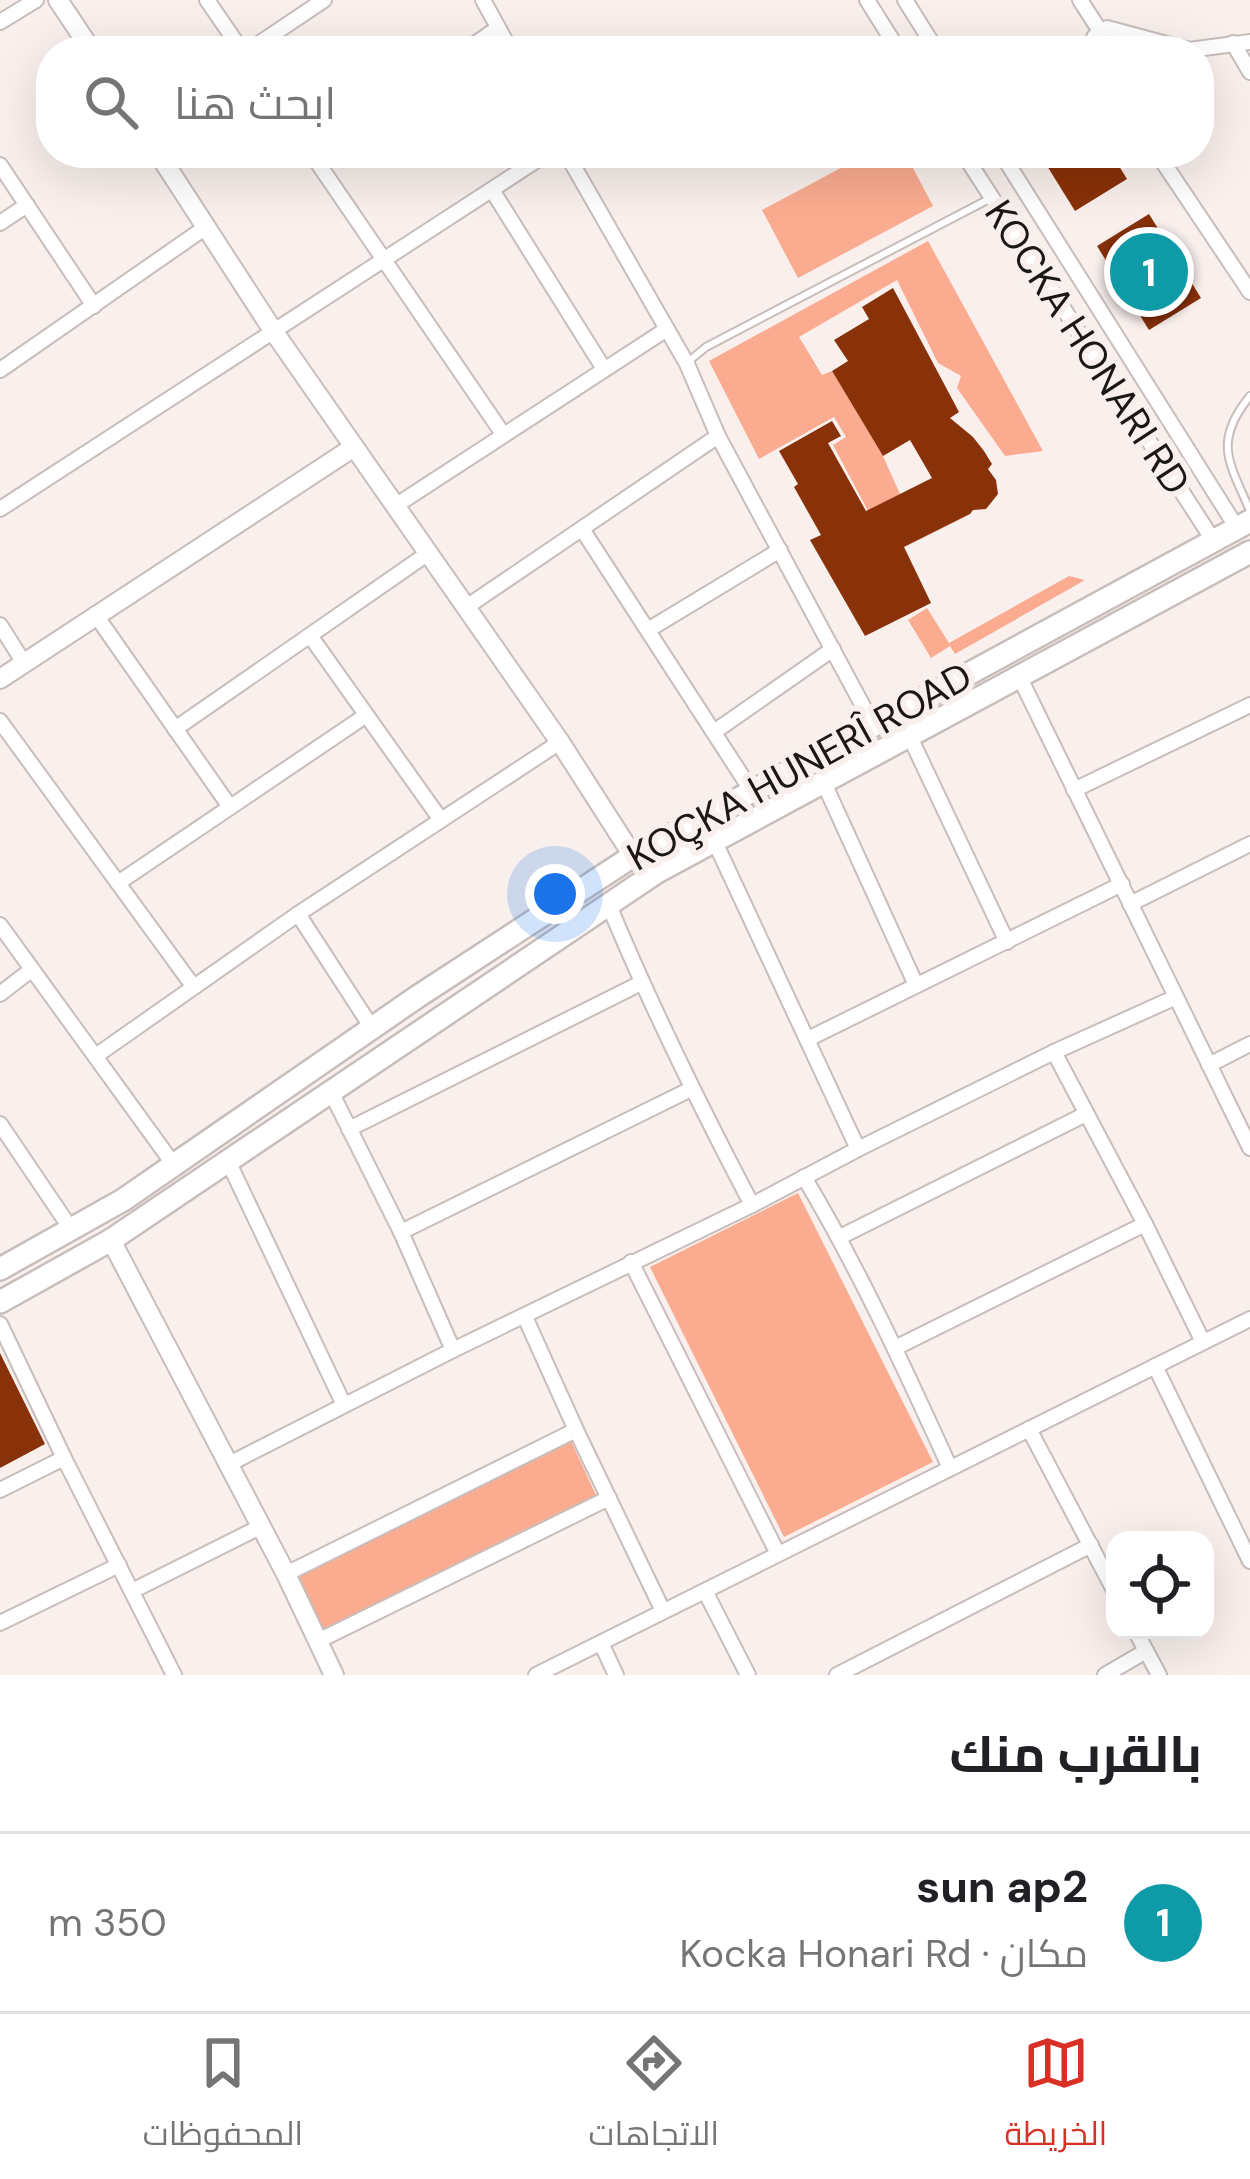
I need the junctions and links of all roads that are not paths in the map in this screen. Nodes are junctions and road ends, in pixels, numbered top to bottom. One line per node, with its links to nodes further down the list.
1 (35, 0): 9 (street)
2 (58, 0): 12 (street)
3 (207, 0): 13 (street)
4 (325, 0): 14 (street)
5 (483, 0): 10 (street)
6 (867, 0): 17 (street)
7 (905, 0): 18 (street)
8 (1080, 0): 11 (street)
9 (0, 22)
10 (499, 28): 15 (street); 16 (street)
11 (1100, 31): 19 (street); 20 (street)
12 (82, 36)
13 (234, 36)
14 (269, 36)
15 (487, 36)
16 (503, 36)
17 (890, 36)
18 (928, 36)
19 (1096, 36)
20 (1141, 36)
21 (1250, 42): 22 (street)
22 (1233, 43): 23 (street); 24 (street)
23 (1214, 48)
24 (1250, 72)
25 (0, 166): 35 (street)
26 (168, 168): 37 (street)
27 (323, 168): 38 (street)
28 (525, 168): 33 (street)
29 (575, 168): 43 (street)
30 (973, 168): 34 (street, KOCKA HONARI RD)
31 (1010, 168): 39 (street, KOCKA HONARI RD)
32 (1167, 168): 40 (street)
33 (492, 190): 38 (street); 46 (street)
34 (992, 198): 42 (street, KOCKA HONARI RD); 45 (lane)
35 (27, 206): 36 (street); 41 (street)
36 (0, 223)
37 (206, 226): 41 (street); 44 (street)
38 (385, 261): 44 (street); 49 (street)
39 (1089, 292): 42 (street); 54 (street, KOCKA HONARI RD)
40 (1250, 292)
41 (94, 306): 47 (street)
42 (1062, 307): 56 (street, KOCKA HONARI RD)
43 (668, 329): 45 (street); 46 (street)
44 (274, 332): 51 (street); 53 (street)
45 (687, 364): 50 (street)
46 (604, 369): 49 (street)
47 (0, 370)
48 (1250, 397): 54 (lane)
49 (503, 434): 52 (street)
50 (718, 436): 55 (street); 57 (street)
51 (354, 447): 52 (street); 61 (street)
52 (394, 506): 59 (street)
53 (0, 509)
54 (1246, 520): 56 (main road, KOÇKA HUNERÎ ROAD)
55 (582, 529): 60 (street); 63 (street)
56 (1214, 540): 72 (main road, KOÇKA HUNERÎ ROAD)
57 (779, 550): 63 (street); 65 (street)
58 (1250, 552): 67 (main road)
59 (427, 554): 60 (street); 64 (street)
60 (465, 608): 76 (street)
61 (95, 614): 66 (street); 73 (street)
62 (0, 625): 66 (street)
63 (648, 630): 74 (street)
64 (311, 637): 70 (street); 73 (street)
65 (832, 650): 72 (street); 74 (street)
66 (24, 663): 68 (street)
67 (1019, 676): 75 (main road); 79 (street)
68 (0, 679)
69 (1250, 705): 79 (street)
70 (365, 716): 80 (street); 81 (street)
71 (0, 721): 85 (street)
72 (872, 723): 78 (main road, KOÇKA HUNERÎ ROAD)
73 (175, 729): 80 (street)
74 (714, 732): 78 (street)
75 (910, 735): 77 (main road); 91 (street)
76 (560, 742): 81 (street); 84 (street)
77 (823, 781): 82 (main road); 94 (street)
78 (751, 790): 84 (main road, KOÇKA HUNERÎ ROAD)
79 (1075, 790): 86 (street)
80 (230, 807): 85 (street)
81 (440, 820): 89 (street)
82 (714, 840): 87 (main road); 101 (street)
83 (1250, 844): 88 (street)
84 (633, 856): 97 (main road, KOÇKA HUNERÎ ROAD)
85 (118, 883): 95 (street)
86 (1122, 884): 88 (street); 91 (street)
87 (608, 903): 93 (street); 99 (main road)
88 (1130, 904): 98 (street)
89 (298, 914): 95 (street); 100 (street)
90 (0, 925): 92 (street)
91 (1007, 942): 94 (street)
92 (31, 970): 96 (street); 104 (street)
93 (641, 983): 106 (street); 110 (street)
94 (916, 985): 101 (street)
95 (193, 986): 104 (street)
96 (0, 994)
97 (417, 997): 99 (main road); 100 (main road, KOÇKA HUNERÎ ROAD)
98 (1176, 997): 103 (street); 105 (street)
99 (435, 1023): 107 (main road)
100 (372, 1028): 114 (main road, KOÇKA HUNERÎ ROAD)
101 (808, 1039): 112 (street)
102 (1250, 1044): 105 (street)
103 (1054, 1052): 108 (street); 112 (street)
104 (97, 1055): 114 (street)
105 (1209, 1065): 111 (street)
106 (691, 1089): 116 (street); 119 (street)
107 (331, 1092): 110 (street); 113 (main road)
108 (1086, 1114): 117 (street); 120 (street)
109 (0, 1124): 118 (street)
110 (349, 1130): 119 (street)
111 (1250, 1148)
112 (859, 1149): 115 (street)
113 (228, 1161): 121 (main road); 132 (street)
114 (174, 1165): 118 (main road, KOÇKA HUNERÎ ROAD)
115 (804, 1177): 116 (street); 120 (street)
116 (752, 1205): 122 (street)
117 (1145, 1224): 128 (street); 129 (street)
118 (71, 1229): 123 (main road, KOÇKA HUNERÎ ROAD)
119 (401, 1232): 130 (street)
120 (840, 1238): 129 (street)
121 (111, 1240): 124 (main road); 136 (street)
122 (632, 1262): 125 (street); 142 (street)
123 (0, 1269)
124 (0, 1302)
125 (525, 1317): 130 (street); 134 (street)
126 (1250, 1319): 128 (street)
127 (0, 1324): 135 (street)
128 (1203, 1342): 131 (street)
129 (895, 1348): 137 (street)
130 (453, 1349): 132 (street)
131 (1155, 1366): 133 (street); 143 (street)
132 (344, 1406): 136 (street)
133 (1030, 1429): 137 (street); 141 (street)
134 (576, 1430): 139 (street); 145 (street)
135 (64, 1458): 138 (street); 144 (street)
136 (227, 1465): 140 (street)
137 (950, 1468): 142 (street)
138 (0, 1490)
139 (609, 1498): 149 (street); 152 (street)
140 (260, 1527): 145 (street); 147 (street)
141 (1091, 1545): 146 (street); 160 (street)
142 (778, 1554): 148 (street)
143 (1250, 1561)
144 (119, 1565): 147 (street); 150 (street)
145 (286, 1574): 152 (street)
146 (1106, 1574)
147 (132, 1591): 155 (street)
148 (705, 1591): 149 (street); 159 (street)
149 (663, 1611): 153 (street)
150 (0, 1623)
151 (1140, 1639): 154 (street)
152 (318, 1641): 156 (street)
153 (601, 1642): 157 (street); 158 (street)
154 (1146, 1651): 161 (street); 162 (street)
155 (174, 1675)
156 (334, 1675)
157 (536, 1675)
158 (616, 1675)
159 (748, 1675)
160 (838, 1675)
161 (1105, 1675)
162 (1159, 1675)

